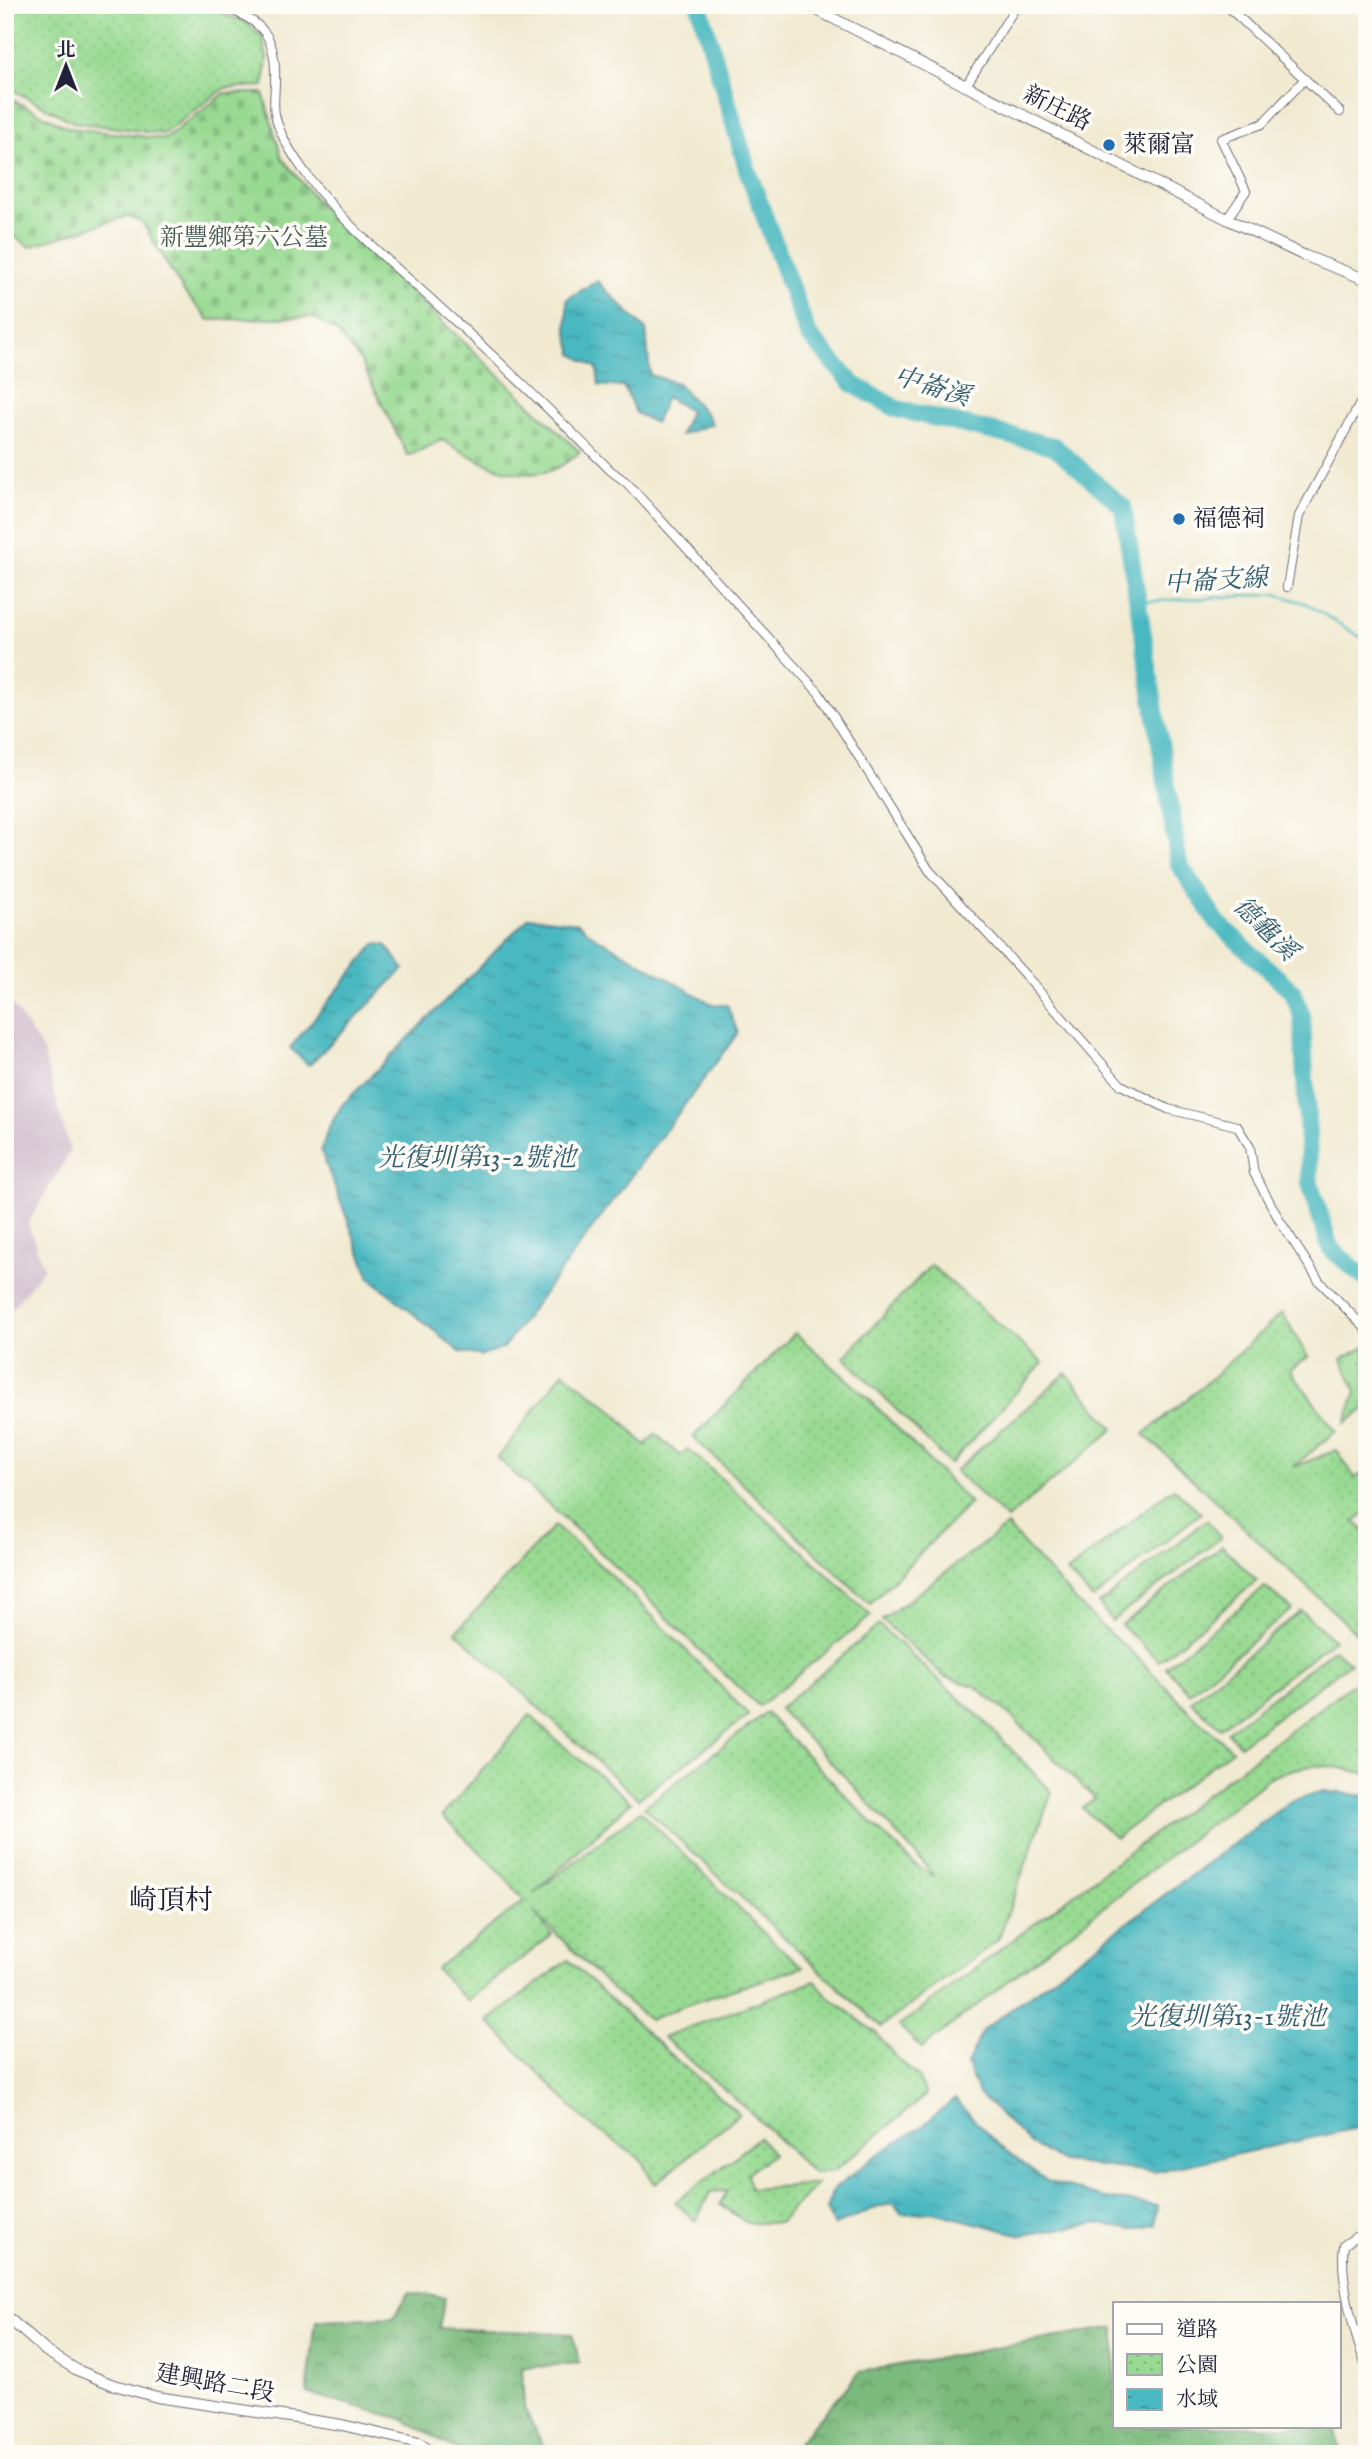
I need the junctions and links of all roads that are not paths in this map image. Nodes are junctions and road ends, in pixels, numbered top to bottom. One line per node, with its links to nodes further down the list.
1 (220, 5): 12 (street)
2 (807, 5): 6 (street, 新庄路)
3 (1017, 5): 6 (street)
4 (1226, 5): 5 (street)
5 (1305, 79): 7 (street); 8 (street)
6 (965, 87): 8 (street, 新庄路)
7 (1339, 112)
8 (1227, 219): 9 (street, 新庄路)
9 (1367, 280)
10 (1367, 391): 11 (street)
11 (1287, 587)
12 (1367, 1333)
13 (1357, 2235): 16 (street)
14 (5, 2315): 18 (street, 建興路二段)
15 (1367, 2334): 16 (street)
16 (1356, 2335): 17 (street)
17 (1367, 2369)
18 (434, 2454)

